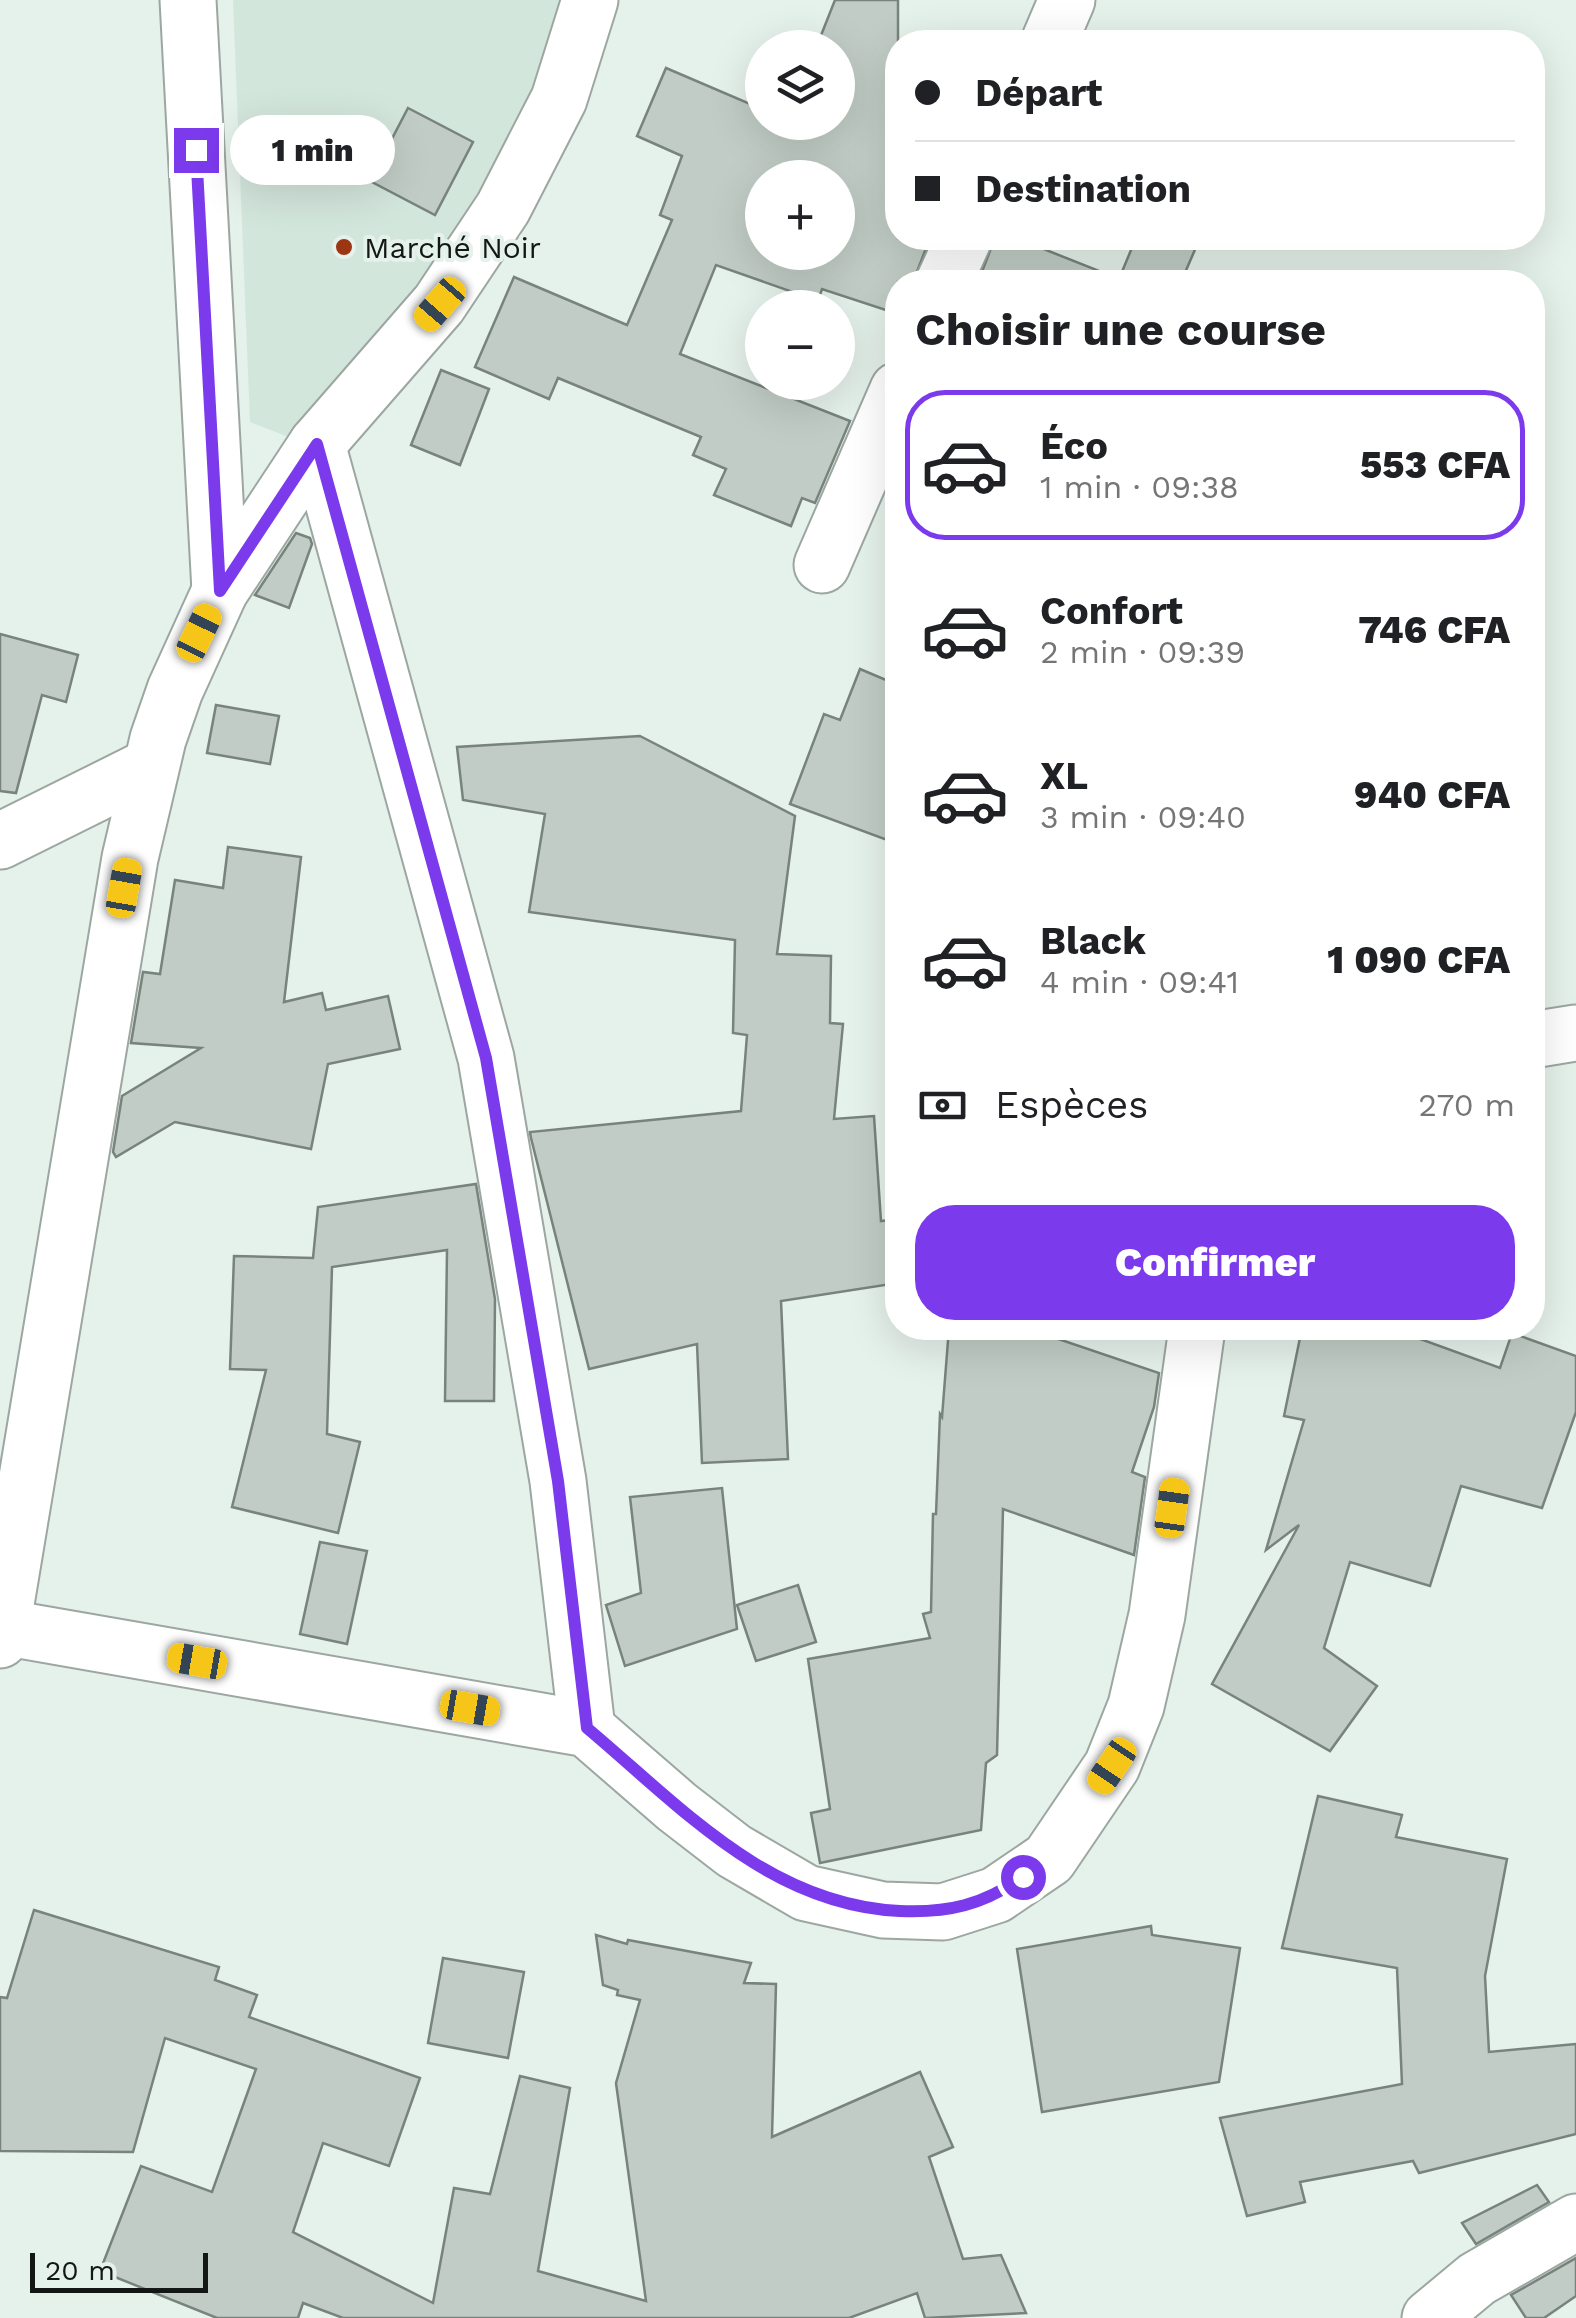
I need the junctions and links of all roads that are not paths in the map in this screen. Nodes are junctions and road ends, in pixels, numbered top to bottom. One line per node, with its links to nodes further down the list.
1 (188, 0): 8 (street)
2 (590, 0): 6 (street)
3 (1067, 0): 4 (street)
4 (1054, 30)
5 (885, 420): 7 (street)
6 (317, 444): 8 (street); 15 (street)
7 (822, 564)
8 (220, 591): 9 (street)
9 (152, 766): 10 (street); 14 (street)
10 (0, 841)
11 (1576, 1033): 12 (street)
12 (1545, 1038)
13 (1195, 1340): 15 (street)
14 (1, 1633): 15 (street)
15 (587, 1728)
16 (1576, 2222): 17 (street)
17 (1430, 2318)

